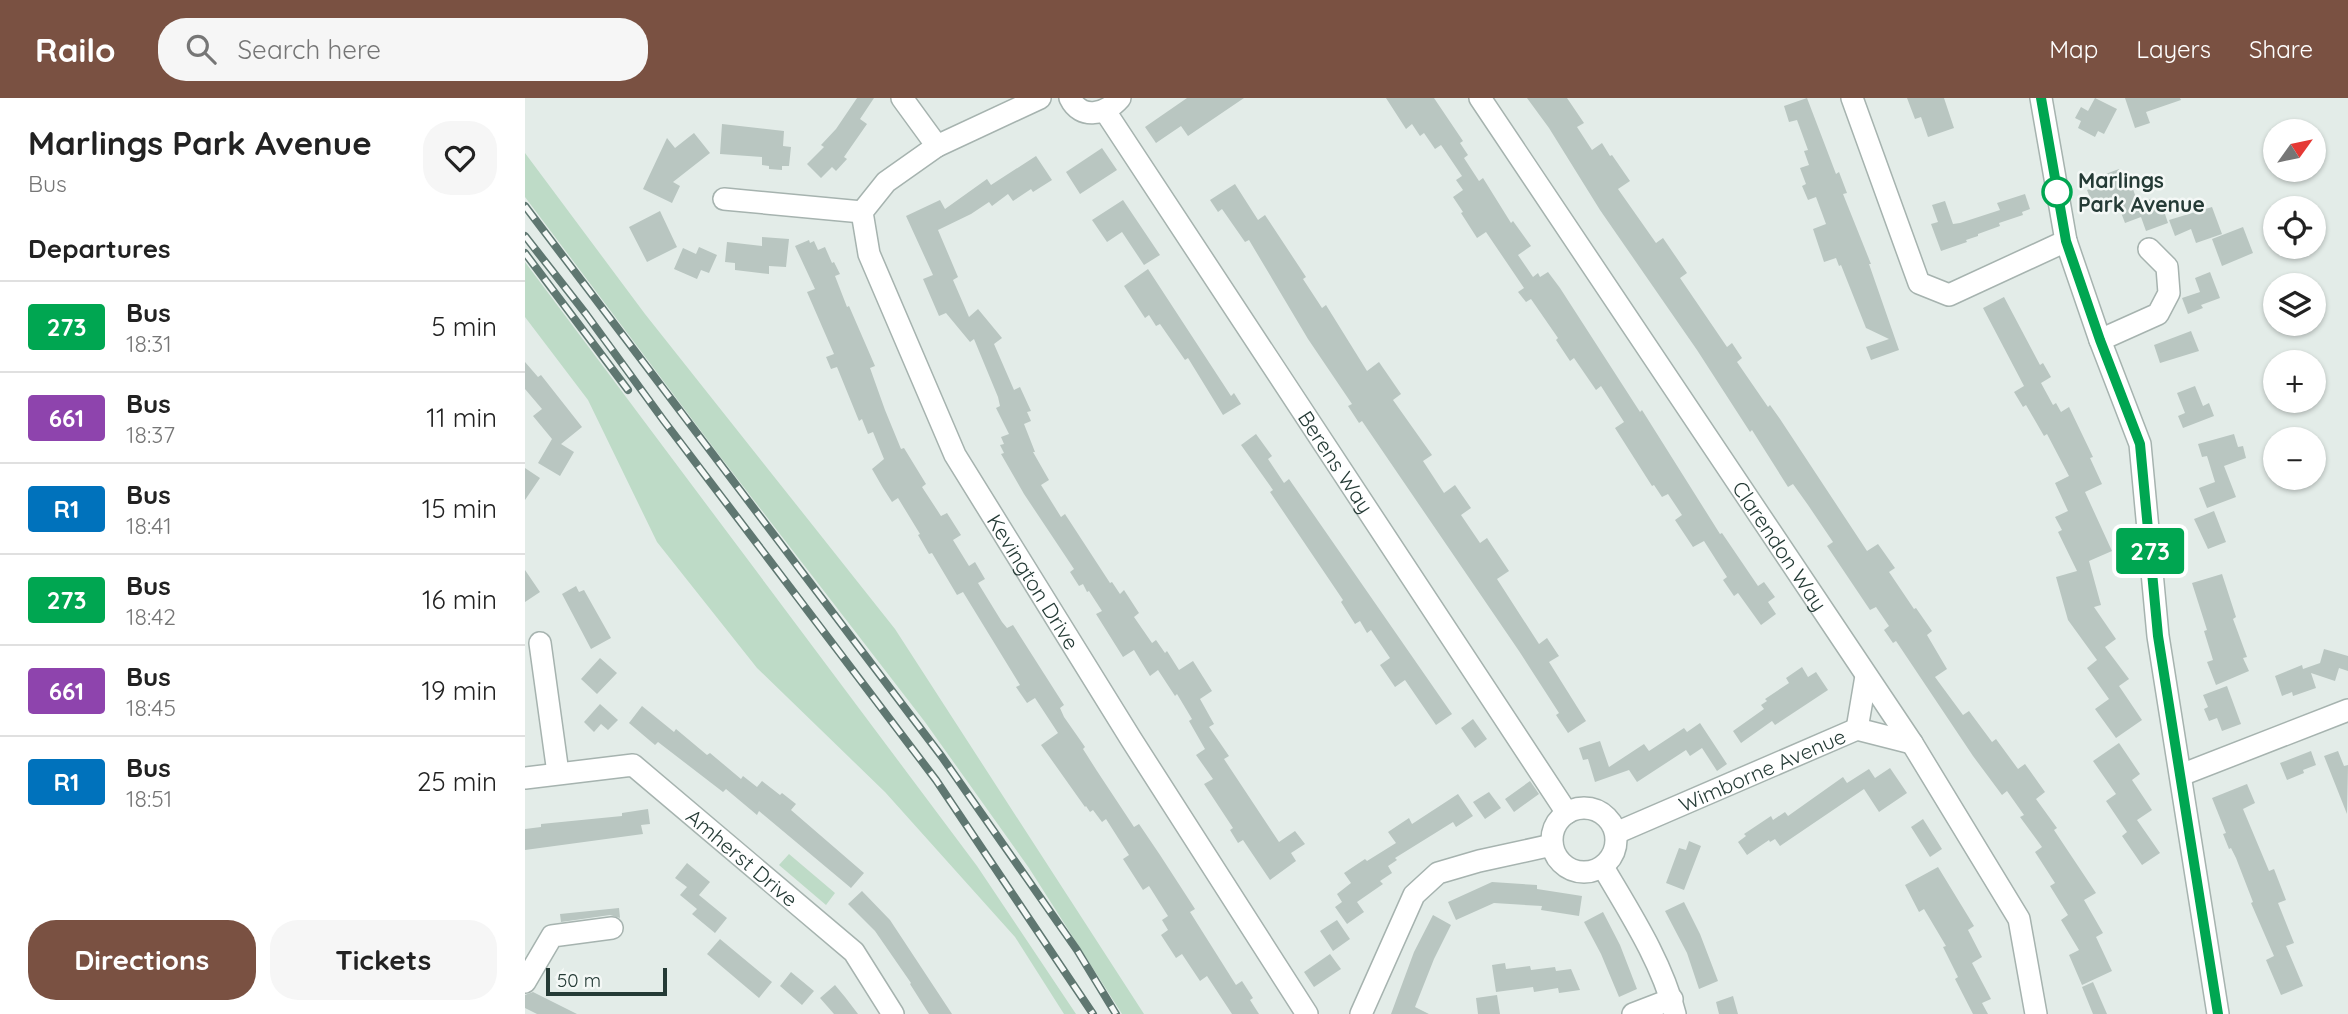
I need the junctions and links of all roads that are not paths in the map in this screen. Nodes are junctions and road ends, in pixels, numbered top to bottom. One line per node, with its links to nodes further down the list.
1 (902, 98): 8 (street)
2 (1040, 98): 8 (street)
3 (1070, 98): 7 (street, Berens Way)
4 (1480, 98): 15 (street, Clarendon Way)
5 (1852, 98): 11 (street)
6 (2041, 98): 11 (street)
7 (1112, 105): 22 (street, Berens Way)
8 (937, 146): 10 (street)
9 (724, 200): 10 (street)
10 (862, 212): 30 (street, Kevington Drive)
11 (2066, 241): 13 (street)
12 (2150, 248): 13 (street)
13 (2100, 340): 20 (street)
14 (540, 643): 19 (street)
15 (1866, 676): 17 (street); 18 (street, Clarendon Way)
16 (2348, 710): 20 (street)
17 (1857, 729): 18 (street, Wimborne Avenue); 23 (street, Wimborne Avenue)
18 (1912, 743): 33 (street, Clarendon Way)
19 (558, 773): 21 (street, Amherst Drive); 29 (street, Amherst Drive)
20 (2182, 775): 34 (street)
21 (525, 778)
22 (1567, 813): 23 (street); 24 (street)
23 (1616, 833): 25 (street)
24 (1552, 845): 25 (street); 31 (street)
25 (1603, 867): 28 (street)
26 (612, 928): 27 (street)
27 (525, 982)
28 (1674, 1006): 32 (street)
29 (893, 1014)
30 (1307, 1014)
31 (1361, 1014)
32 (1633, 1014)
33 (2036, 1014)
34 (2218, 1014)

